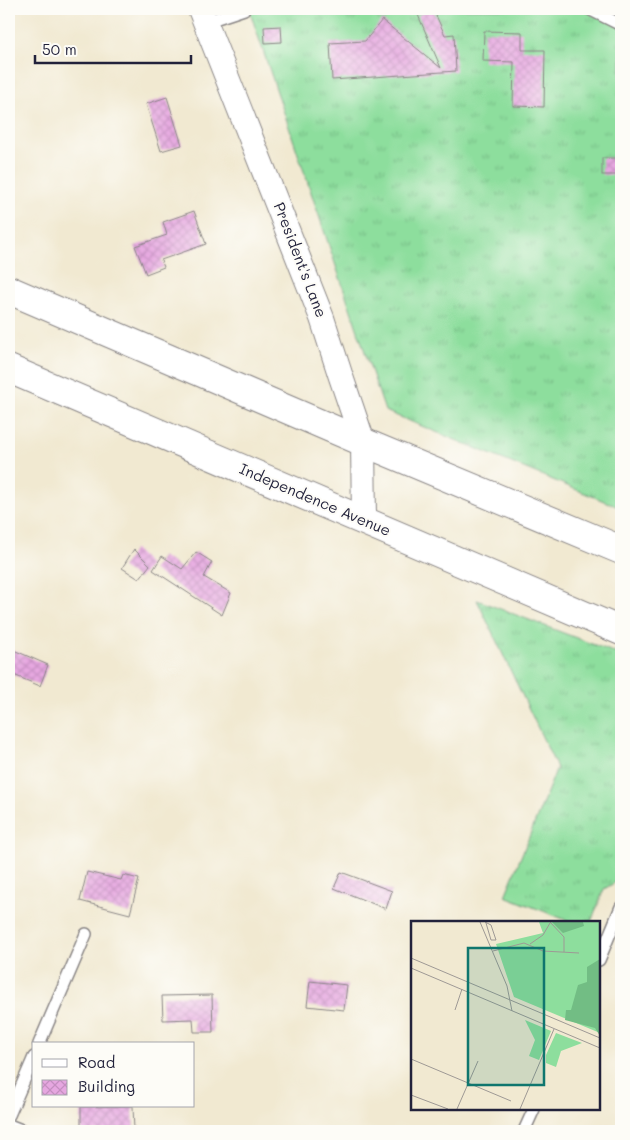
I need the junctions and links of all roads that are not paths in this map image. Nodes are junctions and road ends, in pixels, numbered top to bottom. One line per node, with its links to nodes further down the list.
1 (244, 9): 3 (lane)
2 (589, 9): 4 (lane)
3 (202, 15): 7 (street, President's Lane)
4 (621, 25)
5 (9, 290): 7 (main road)
6 (9, 369): 8 (main road, Independence Avenue)
7 (363, 442): 8 (street, President's Lane); 9 (main road)
8 (364, 520): 10 (main road, Independence Avenue)
9 (621, 550)
10 (621, 631)
11 (621, 907): 13 (lane)
12 (86, 934): 14 (lane)
13 (600, 958)
14 (40, 1042)
15 (32, 1061): 17 (lane)
16 (534, 1110): 20 (lane)
17 (9, 1115)
18 (9, 1125): 19 (lane)
19 (24, 1131)
20 (524, 1131)

